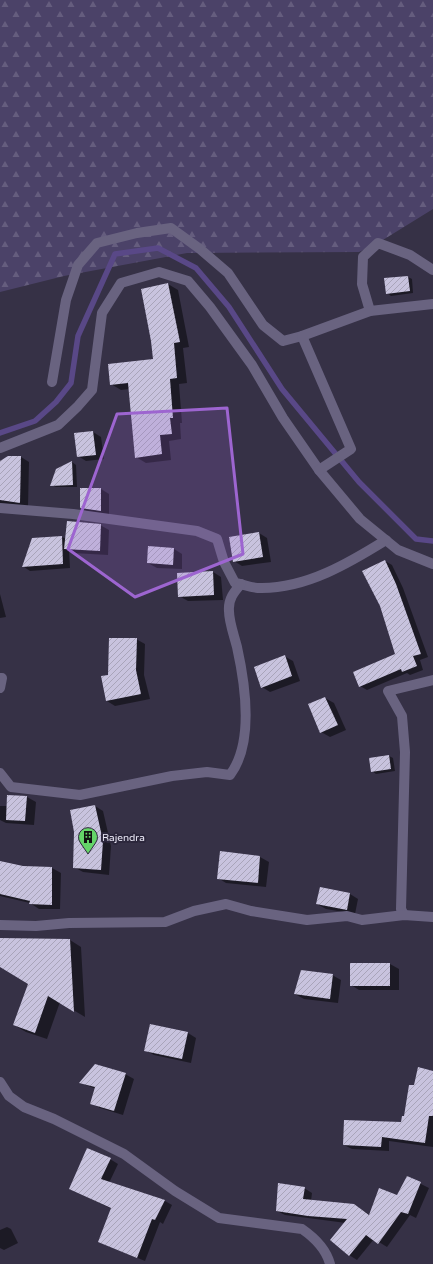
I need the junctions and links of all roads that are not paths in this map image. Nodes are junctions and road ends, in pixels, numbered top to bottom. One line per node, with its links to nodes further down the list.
1 (433, 270): 3 (street)
2 (433, 304): 3 (street)
3 (370, 312): 4 (street)
4 (302, 336): 5 (street); 7 (street)
5 (52, 382)
6 (0, 448): 7 (street)
7 (319, 470): 9 (street)
8 (0, 508): 11 (street)
9 (386, 540): 10 (street); 11 (street)
10 (433, 564)
11 (241, 584): 15 (street)
12 (0, 678): 14 (street)
13 (433, 680): 16 (street)
14 (0, 688)
15 (0, 773)
16 (404, 915): 17 (street); 18 (street)
17 (433, 916)
18 (0, 925)
19 (0, 1082): 20 (street)
20 (330, 1264)

